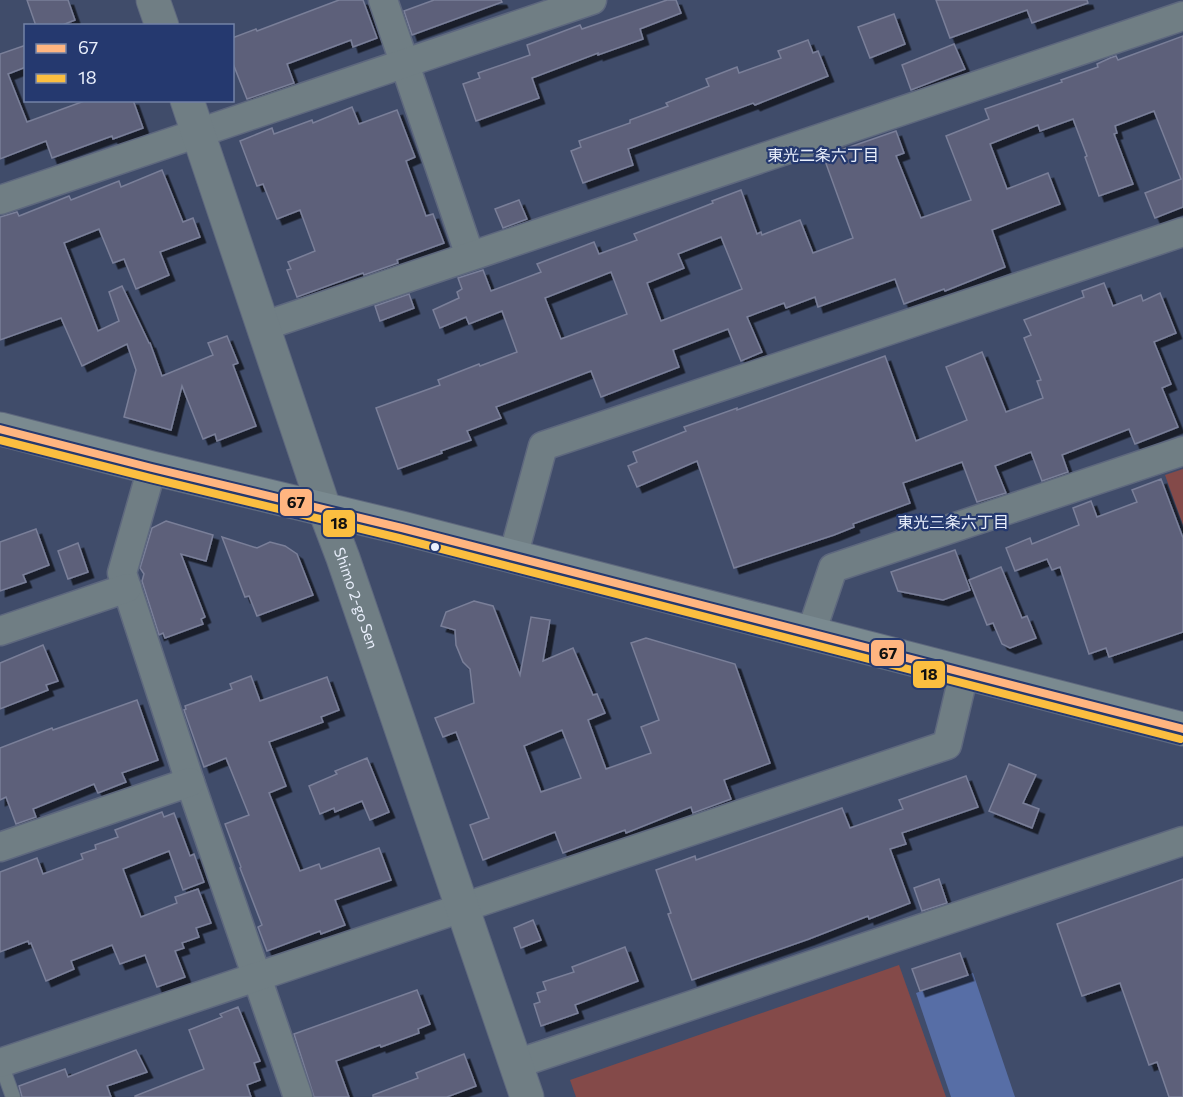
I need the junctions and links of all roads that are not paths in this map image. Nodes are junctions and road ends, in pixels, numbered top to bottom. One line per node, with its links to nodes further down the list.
1 (153, 0): 5 (street)
2 (382, 0): 6 (street)
3 (592, 0): 6 (street)
4 (1183, 16): 11 (street)
5 (161, 24)
6 (405, 63): 8 (street); 11 (street)
7 (188, 102): 8 (street, Shimo 2-go Sen)
8 (198, 132): 9 (street); 12 (street, Shimo 2-go Sen)
9 (0, 200)
10 (1183, 232): 17 (street)
11 (470, 256): 12 (street)
12 (264, 326): 16 (street, Shimo 2-go Sen)
13 (0, 429): 15 (main road)
14 (1183, 451): 20 (street)
15 (152, 468): 16 (main road); 18 (street)
16 (324, 508): 17 (main road); 26 (street, Shimo 2-go Sen)
17 (513, 557): 20 (main road)
18 (127, 588): 19 (street); 23 (street)
19 (0, 631)
20 (811, 633): 21 (main road)
21 (964, 673): 22 (main road); 26 (street)
22 (1181, 722)
23 (190, 782): 25 (street); 27 (street)
24 (1183, 841): 29 (street)
25 (0, 847)
26 (462, 909): 27 (street); 29 (street, Shimo 2-go Sen)
27 (257, 976): 28 (street); 31 (street)
28 (0, 1062): 30 (lane)
29 (516, 1064): 32 (street, Shimo 2-go Sen)
30 (13, 1097)
31 (298, 1097)
32 (527, 1097)

